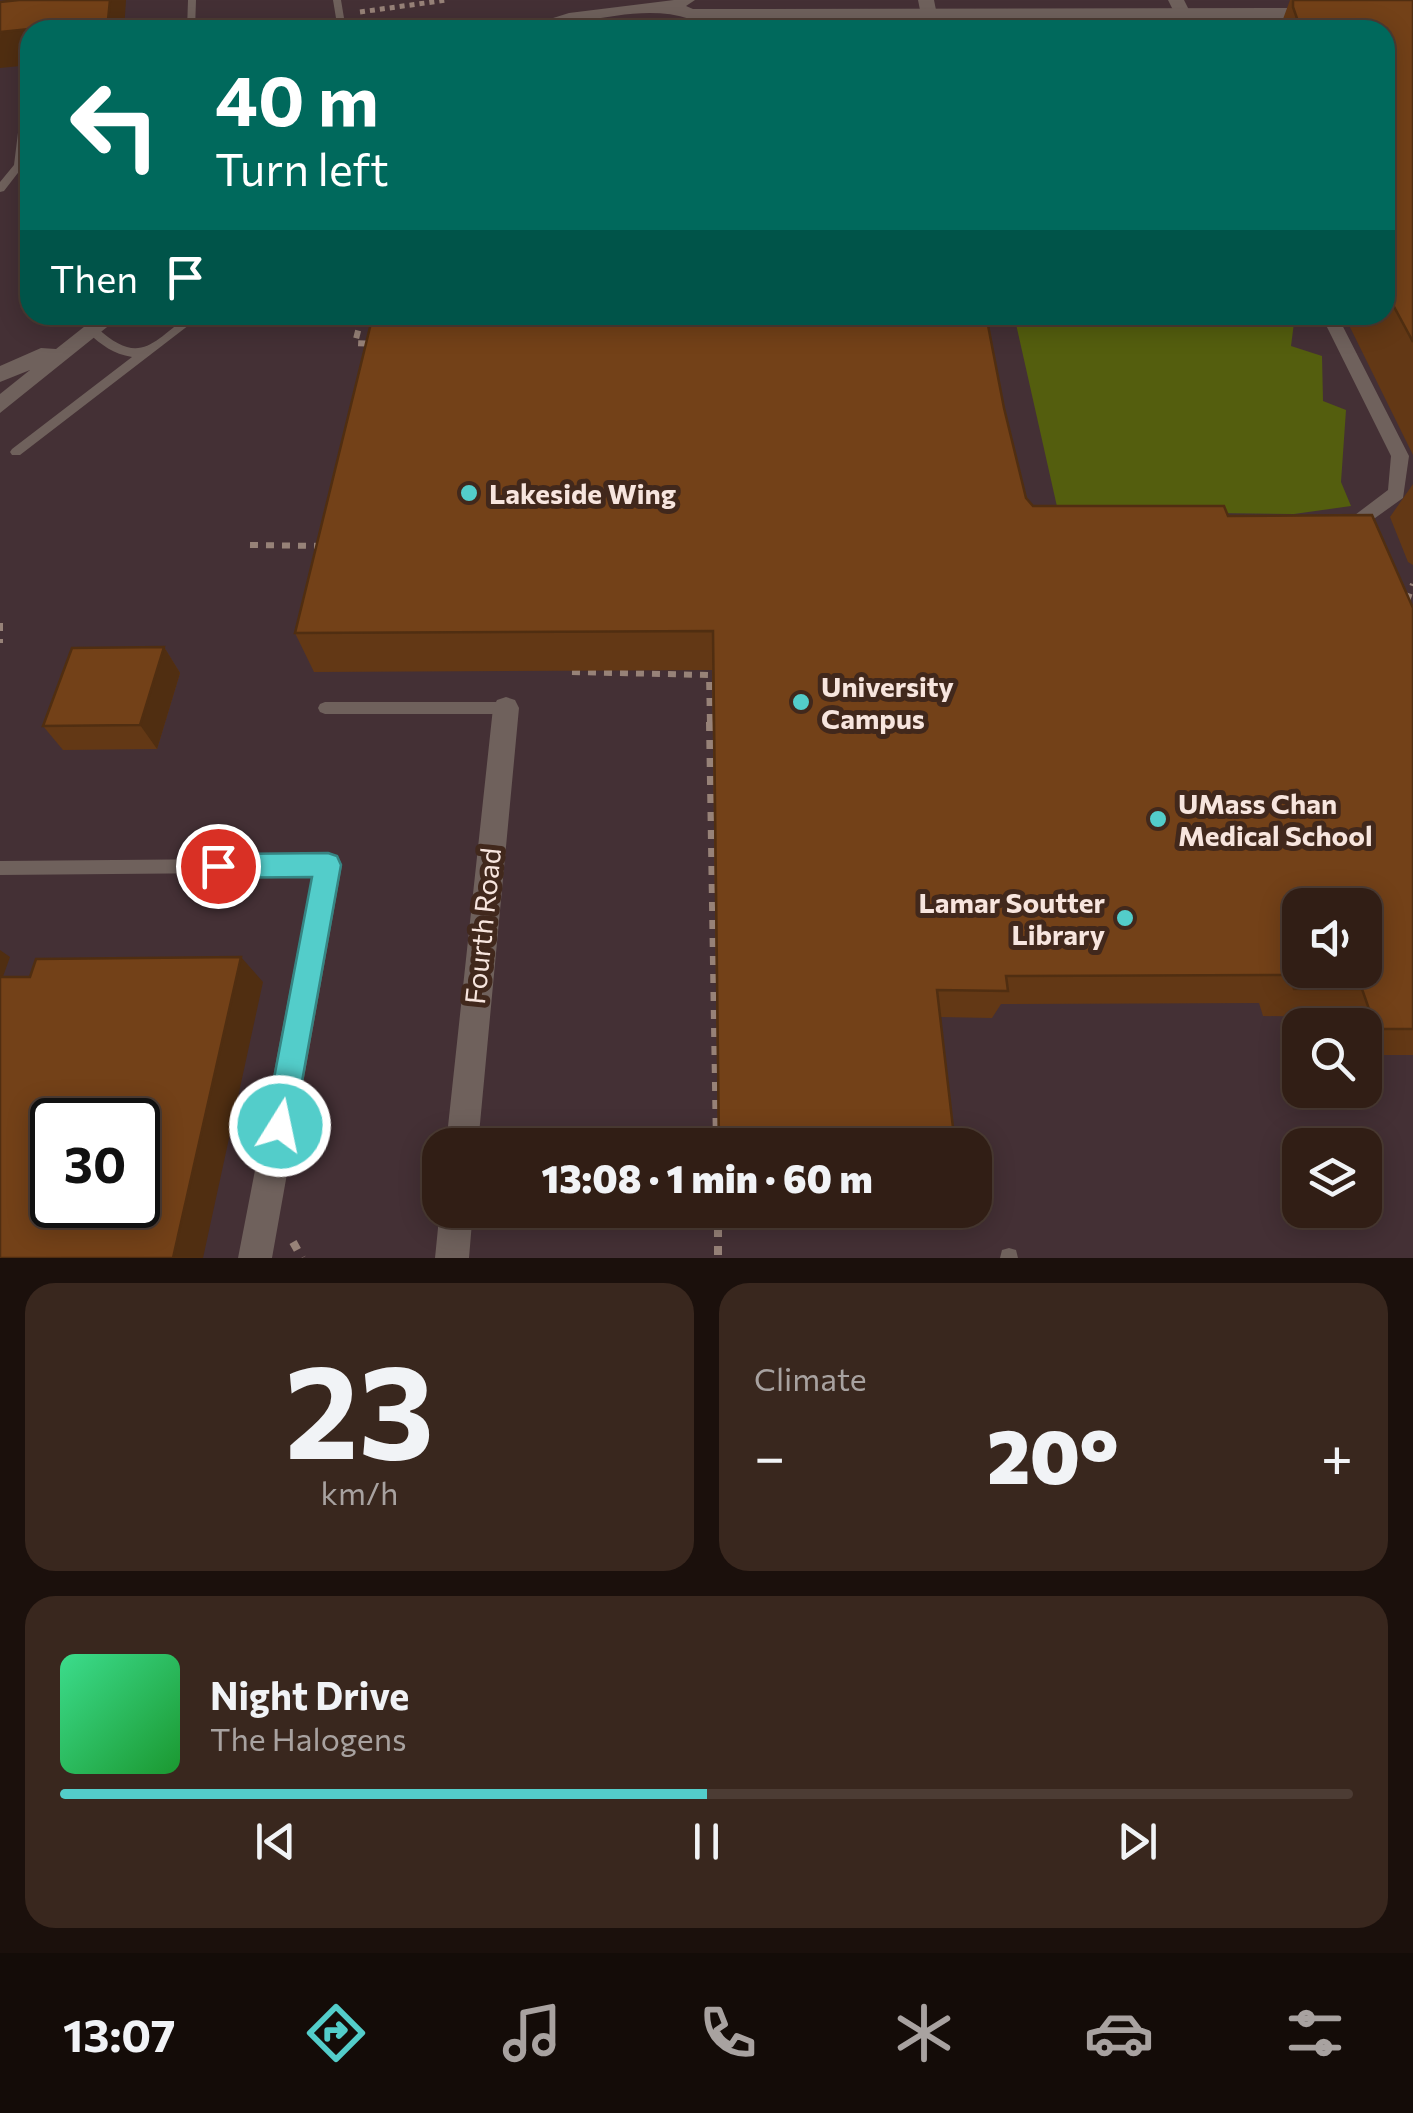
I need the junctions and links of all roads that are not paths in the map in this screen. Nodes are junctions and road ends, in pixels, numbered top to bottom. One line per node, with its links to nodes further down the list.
1 (681, 3): 2 (street); 5 (street)
2 (628, 4): 6 (street)
3 (1179, 6): 4 (street); 5 (street)
4 (1339, 13)
5 (929, 14)
6 (578, 20)
7 (20, 157): 8 (lane)
8 (0, 189)
9 (99, 325): 12 (street)
10 (183, 325): 13 (lane)
11 (1334, 325): 17 (street)
12 (92, 330): 13 (lane); 14 (street); 15 (street)
13 (149, 350): 16 (lane)
14 (0, 376)
15 (0, 405)
16 (16, 452)
17 (1323, 534)
18 (325, 708): 19 (lane)
19 (506, 708): 22 (street, Fourth Road)
20 (328, 865): 21 (lane); 24 (street)
21 (0, 868)
22 (464, 1128)
23 (454, 1228): 25 (street)
24 (255, 1258)
25 (452, 1258)

